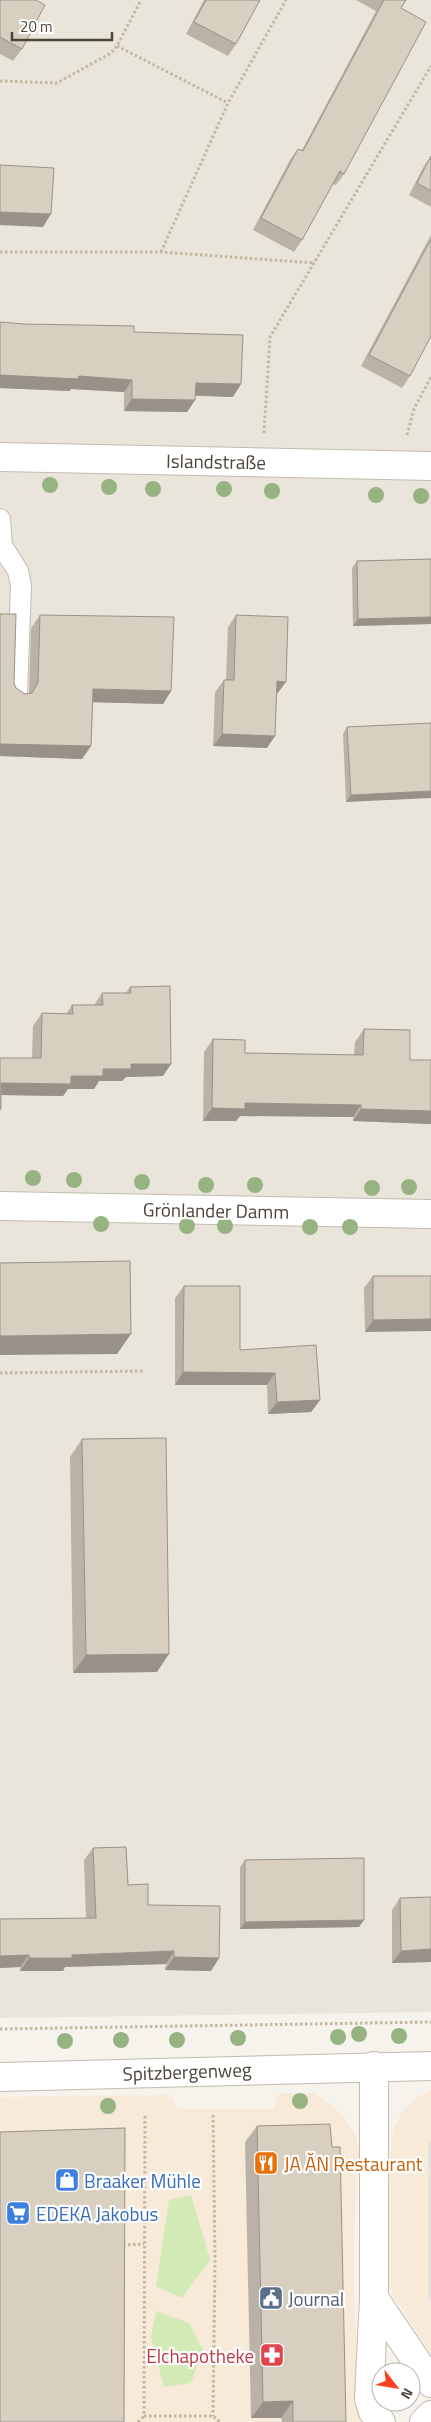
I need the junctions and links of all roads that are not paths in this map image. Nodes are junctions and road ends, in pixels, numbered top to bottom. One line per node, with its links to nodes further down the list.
1 (0, 457): 2 (street, Islandstraße)
2 (431, 466)
3 (0, 519): 4 (lane)
4 (17, 695)
5 (0, 1206): 6 (street, Grönlander Damm)
6 (431, 1214)
7 (374, 2066): 8 (street, Spitzbergenweg); 9 (street, Spitzbergenweg); 10 (street)
8 (431, 2066)
9 (0, 2077)
10 (374, 2298): 11 (street); 13 (street)
11 (431, 2383)
12 (431, 2415): 14 (street)
13 (380, 2422)
14 (424, 2422)

